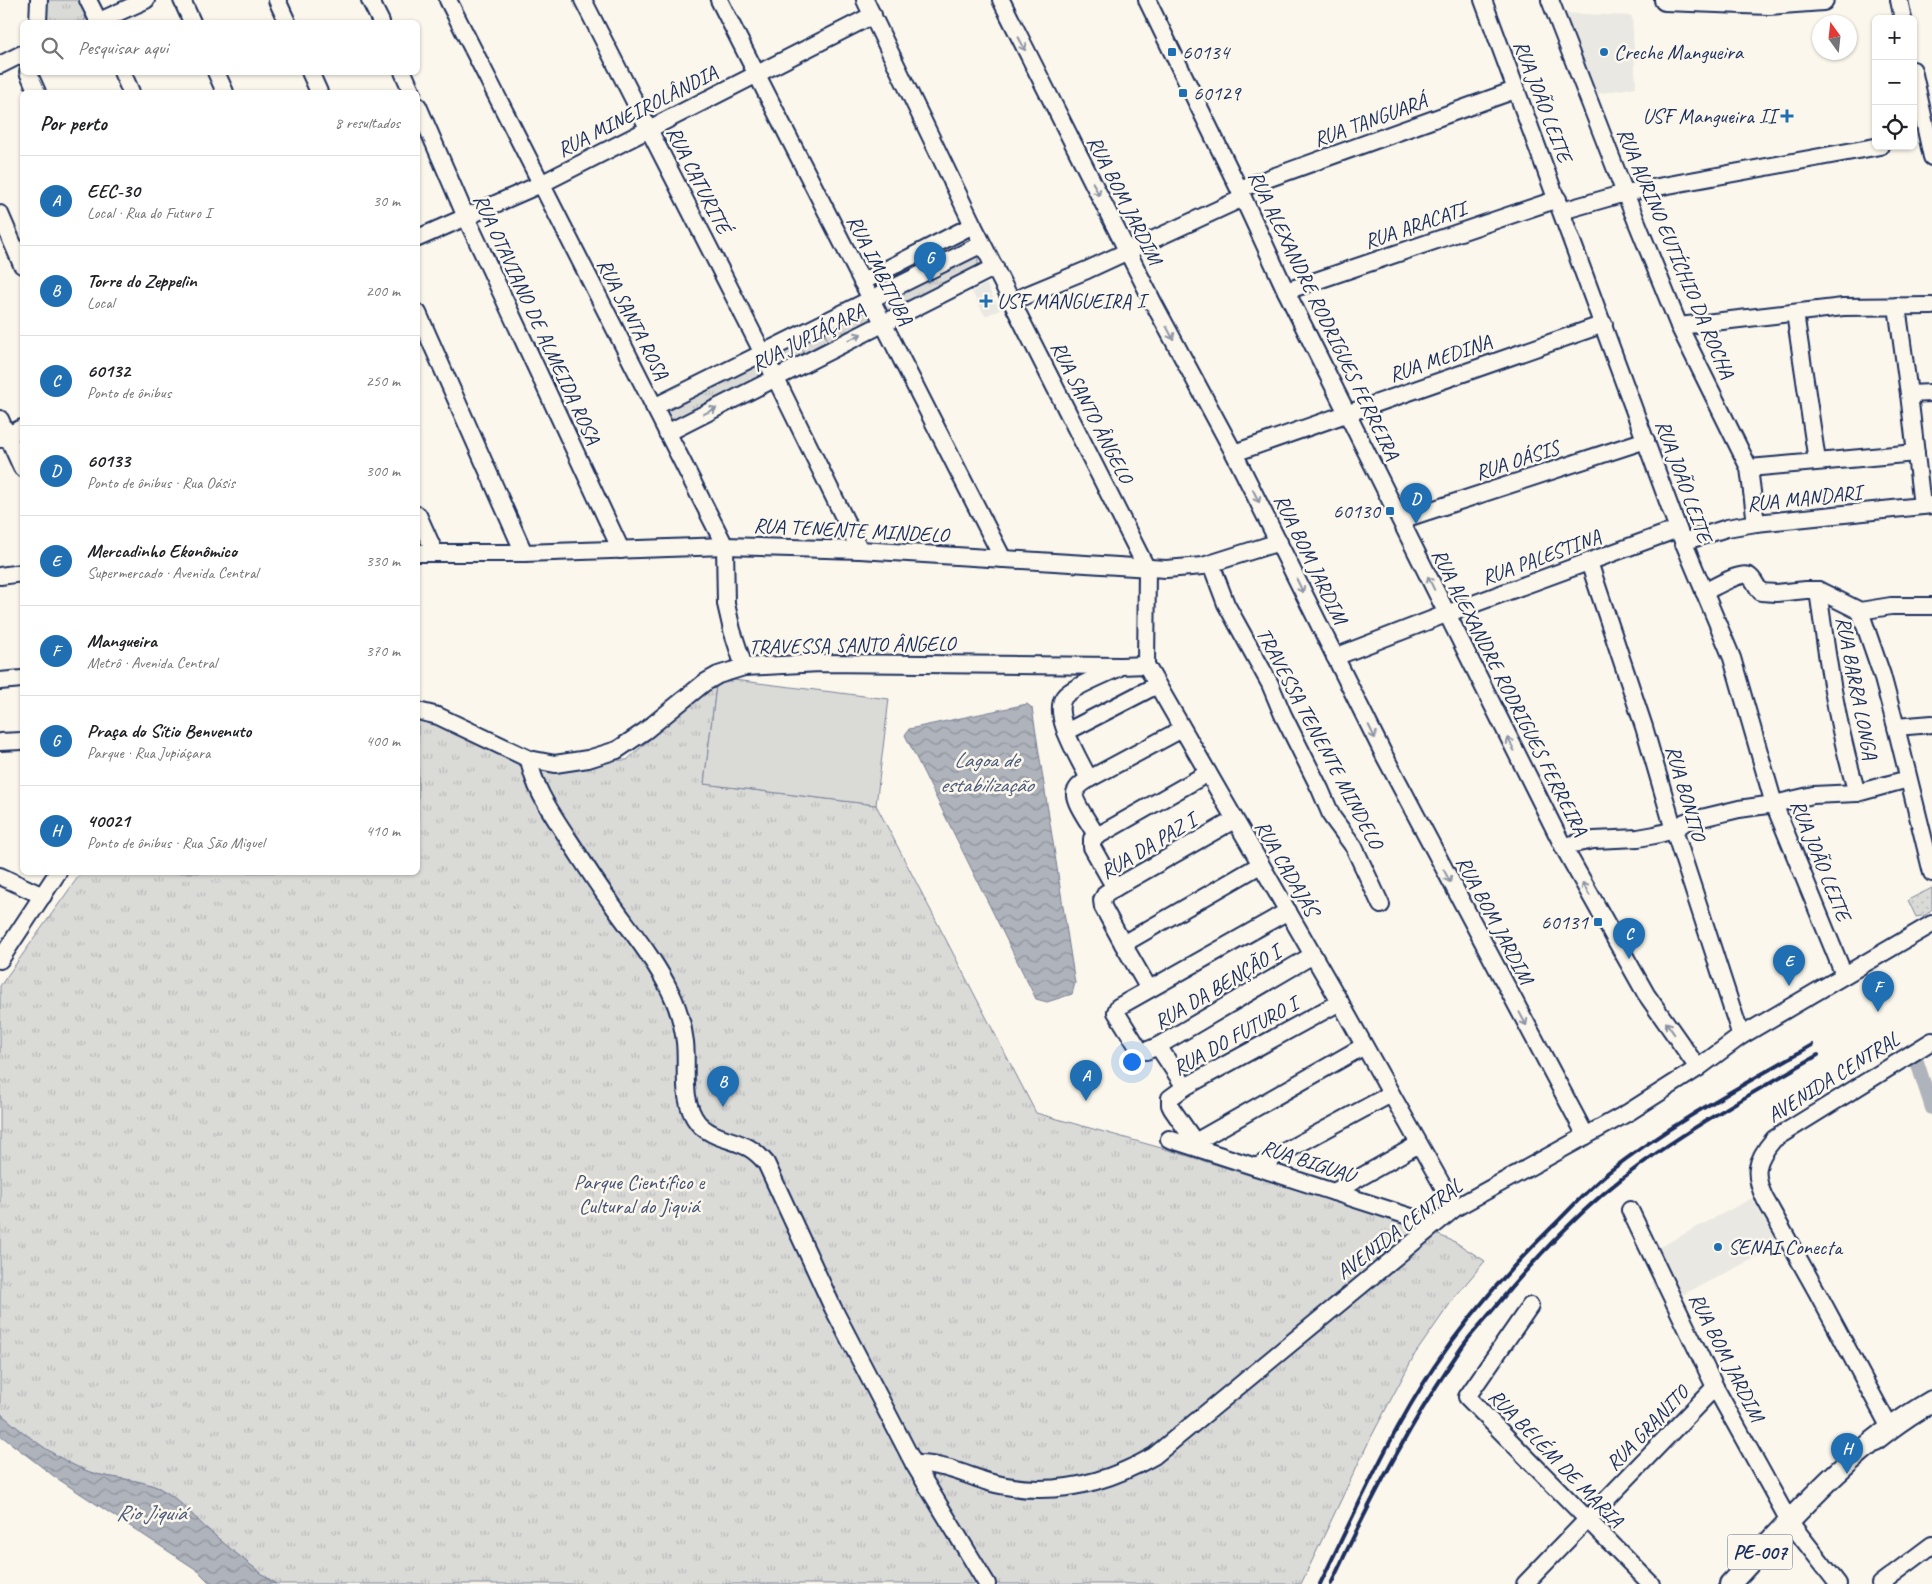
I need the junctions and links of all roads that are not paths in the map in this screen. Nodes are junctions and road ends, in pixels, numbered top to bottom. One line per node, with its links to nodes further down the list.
1 (39, 0): 19 (street)
2 (88, 0): 20 (street)
3 (146, 0): 21 (street)
4 (182, 0): 22 (street)
5 (277, 0): 23 (street)
6 (370, 0): 24 (street)
7 (448, 0): 45 (street, RUA SANTA ROSA)
8 (583, 0): 41 (street, RUA CATURITÉ)
9 (719, 0): 27 (street, RUA IMBITUBA)
10 (1000, 0): 54 (street, RUA BOM JARDIM, one-way to 54)
11 (1147, 0): 47 (street, RUA ALEXANDRE RODRIGUES FERREIRA)
12 (1483, 0): 38 (street, RUA JOÃO LEITE)
13 (1550, 0): 46 (street, RUA AURINO EUTÍCHIO DA ROCHA)
14 (1665, 0): 15 (main road)
15 (1823, 0)
16 (1899, 0): 18 (street)
17 (869, 7): 27 (street, RUA MINEIROLÂNDIA); 51 (street, RUA SANTO ÂNGELO)
18 (1902, 15)
19 (38, 20)
20 (97, 20)
21 (102, 20)
22 (191, 20)
23 (287, 20)
24 (380, 20)
25 (20, 58): 26 (street)
26 (0, 65)
27 (756, 74): 41 (street, RUA MINEIROLÂNDIA); 57 (street, RUA IMBITUBA)
28 (29, 75): 33 (street)
29 (123, 75): 34 (street)
30 (217, 75): 35 (street)
31 (311, 75): 36 (street)
32 (404, 75): 37 (street)
33 (36, 90)
34 (130, 90)
35 (224, 90)
36 (317, 90)
37 (411, 90)
38 (1516, 90): 47 (street, RUA TANGUARÁ); 48 (street, RUA JOÃO LEITE)
39 (1917, 105): 42 (street)
40 (420, 111): 50 (street, RUA OTAVIANO DE ALMEIDA ROSA)
41 (649, 128): 45 (street, RUA MINEIROLÂNDIA); 68 (street, RUA CATURITÉ)
42 (1920, 139): 44 (street)
43 (1872, 147): 46 (street, RUA ARACATI)
44 (1932, 157)
45 (541, 184): 50 (street, RUA MINEIROLÂNDIA); 72 (street, RUA SANTA ROSA)
46 (1625, 193): 48 (street, RUA ARACATI); 67 (street, RUA AURINO EUTÍCHIO DA ROCHA)
47 (1241, 194): 54 (street, RUA TANGUARÁ); 58 (street, RUA ALEXANDRE RODRIGUES FERREIRA)
48 (1560, 205): 58 (street, RUA ARACATI); 66 (street, RUA JOÃO LEITE)
49 (0, 214): 55 (street)
50 (466, 217): 52 (street, RUA MINEIROLÂNDIA); 91 (street, RUA OTAVIANO DE ALMEIDA ROSA)
51 (972, 226): 53 (street, RUA SANTO ÂNGELO); 57 (street, RUA JUPIÁÇARA)
52 (420, 237)
53 (982, 244): 56 (street, RUA SANTO ÂNGELO); 59 (street, RUA JUPIÁÇARA)
54 (1127, 251): 60 (street, RUA TANGUARÁ); 79 (street, RUA BOM JARDIM, one-way to 79)
55 (20, 260)
56 (995, 267): 60 (street, RUA SANTO ÂNGELO); 65 (street, RUA JUPIÁÇARA)
57 (862, 282): 59 (street, RUA IMBITUBA)
58 (1286, 291): 73 (street, RUA ALEXANDRE RODRIGUES FERREIRA)
59 (871, 299): 65 (street, RUA IMBITUBA); 68 (street, RUA JUPIÁÇARA)
60 (1012, 301): 99 (street, RUA SANTO ÂNGELO)
61 (1897, 306): 62 (street); 63 (street); 71 (street)
62 (1932, 306)
63 (1795, 313): 67 (street); 81 (street, RUA MANDARI)
64 (420, 319): 95 (street)
65 (883, 323): 69 (street, RUA JUPIÁÇARA, one-way to 65); 96 (street, RUA IMBITUBA)
66 (1604, 324): 73 (street, RUA MEDINA); 78 (street, RUA JOÃO LEITE)
67 (1680, 326): 83 (street, RUA AURINO EUTÍCHIO DA ROCHA)
68 (761, 353): 69 (street, RUA CATURITÉ); 72 (street, RUA JUPIÁÇARA)
69 (775, 377): 76 (street, RUA JUPIÁÇARA, one-way to 69); 92 (street)
70 (1932, 393): 71 (street)
71 (1909, 394): 80 (street)
72 (654, 407): 76 (street, RUA SANTA ROSA)
73 (1348, 412): 79 (street, RUA MEDINA); 86 (street, RUA ALEXANDRE RODRIGUES FERREIRA)
74 (0, 420): 77 (street)
75 (20, 429): 77 (street)
76 (667, 433): 90 (street, RUA SANTA ROSA)
77 (4, 437): 82 (street)
78 (1646, 440): 86 (street, RUA OÁSIS); 88 (street, RUA JOÃO LEITE)
79 (1234, 453): 89 (street, RUA BOM JARDIM, one-way to 89)
80 (1916, 453): 81 (street); 84 (street)
81 (1817, 461): 83 (street)
82 (20, 465)
83 (1749, 468): 87 (street, RUA AURINO EUTÍCHIO DA ROCHA)
84 (1927, 506): 87 (street, RUA MANDARI)
85 (420, 519): 94 (street)
86 (1401, 520): 106 (street, RUA ALEXANDRE RODRIGUES FERREIRA, one-way to 86)
87 (1756, 523): 88 (street, RUA MANDARI)
88 (1681, 536): 97 (street, RUA PALESTINA); 103 (street, RUA JOÃO LEITE)
89 (1279, 542): 98 (street, RUA TENENTE MINDELO); 107 (street, RUA BOM JARDIM, one-way to 107)
90 (725, 546): 91 (street, RUA TENENTE MINDELO); 92 (street, RUA TENENTE MINDELO); 110 (street, RUA SANTA ROSA)
91 (621, 550): 95 (street, RUA TENENTE MINDELO)
92 (860, 550): 96 (street, RUA TENENTE MINDELO)
93 (420, 553): 94 (street, RUA TENENTE MINDELO)
94 (435, 553): 95 (street, RUA TENENTE MINDELO)
95 (524, 553)
96 (1003, 559): 99 (street, RUA TENENTE MINDELO)
97 (1589, 562): 106 (street, RUA PALESTINA); 128 (street, RUA BONITO)
98 (1211, 564): 99 (street, RUA TENENTE MINDELO); 137 (street, TRAVESSA TENENTE MINDELO)
99 (1147, 568): 108 (street, RUA SANTO ÂNGELO)
100 (20, 574): 101 (street)
101 (0, 576)
102 (1818, 590): 103 (street); 105 (street); 125 (street, RUA BARRA LONGA)
103 (1704, 592): 126 (street, RUA JOÃO LEITE)
104 (1932, 606): 105 (street)
105 (1860, 611): 116 (street)
106 (1446, 614): 107 (street, RUA PALESTINA); 130 (street, RUA ALEXANDRE RODRIGUES FERREIRA, one-way to 106)
107 (1335, 657): 153 (street, RUA BOM JARDIM, one-way to 153)
108 (1146, 664): 109 (street, TRAVESSA SANTO ÂNGELO); 113 (street, RUA CADAJÁS)
109 (1121, 666): 110 (street, TRAVESSA SANTO ÂNGELO); 118 (street)
110 (744, 667): 121 (street, TRAVESSA SANTO ÂNGELO)
111 (20, 679): 112 (street)
112 (0, 681)
113 (1157, 685): 117 (street, RUA CADAJÁS); 118 (street)
114 (420, 712): 121 (street, TRAVESSA SANTO ÂNGELO)
115 (1932, 724): 116 (street)
116 (1896, 726): 124 (street)
117 (1182, 728): 122 (street, RUA CADAJÁS); 123 (street)
118 (1066, 732): 123 (street)
119 (20, 741): 120 (street)
120 (0, 742)
121 (529, 759): 166 (street)
122 (1208, 773): 127 (street, RUA CADAJÁS); 129 (street)
123 (1089, 779): 129 (street)
124 (1908, 779): 125 (street); 132 (street)
125 (1857, 793): 126 (street)
126 (1774, 804): 128 (street); 143 (street, RUA JOÃO LEITE)
127 (1234, 820): 131 (street, RUA CADAJÁS); 135 (street, RUA DA PAZ I)
128 (1674, 830): 130 (street); 146 (street, RUA BONITO)
129 (1094, 838): 135 (street)
130 (1563, 846): 150 (street, RUA ALEXANDRE RODRIGUES FERREIRA, one-way to 130)
131 (1260, 864): 138 (street, RUA CADAJÁS); 140 (street)
132 (1932, 873)
133 (56, 875): 136 (street)
134 (0, 876): 136 (street)
135 (1115, 888): 140 (street, RUA DA PAZ I)
136 (43, 896): 142 (street)
137 (1381, 905)
138 (1288, 911): 141 (street, RUA CADAJÁS); 144 (street)
139 (1932, 924): 143 (street, AVENIDA CENTRAL)
140 (1123, 944): 144 (street)
141 (1313, 955): 145 (street, RUA CADAJÁS); 148 (street, RUA DA BENÇÃO I)
142 (0, 960)
143 (1844, 975): 146 (street, AVENIDA CENTRAL)
144 (1150, 989): 148 (street)
145 (1340, 1002): 149 (street, RUA CADAJÁS); 151 (street, RUA DO FUTURO I)
146 (1741, 1036): 150 (street, AVENIDA CENTRAL)
147 (1932, 1040): 165 (street, AVENIDA CENTRAL)
148 (1158, 1046): 151 (street, RUA DA BENÇÃO I)
149 (1364, 1046): 152 (street, RUA CADAJÁS); 155 (street)
150 (1698, 1068): 153 (street, AVENIDA CENTRAL)
151 (1185, 1087): 155 (street, RUA DO FUTURO I)
152 (1391, 1094): 156 (street, RUA CADAJÁS); 157 (street)
153 (1586, 1136): 159 (street, AVENIDA CENTRAL)
154 (1169, 1139): 155 (street, RUA BIGUAU)
155 (1192, 1144): 157 (street, RUA BIGUAU)
156 (1419, 1144): 158 (street); 159 (street, RUA CADAJÁS)
157 (1256, 1166): 158 (street, RUA BIGUAU)
158 (1334, 1192): 161 (street, RUA BIGUAU)
159 (1455, 1208): 161 (street, AVENIDA CENTRAL)
160 (1630, 1210): 163 (street, RUA BOM JARDIM)
161 (1433, 1224): 166 (street, AVENIDA CENTRAL)
162 (1530, 1306): 168 (street, RUA BELÉM DE MARIA)
163 (1715, 1387): 167 (street, RUA BOM JARDIM); 168 (street, RUA GRANITO)
164 (1932, 1401): 165 (main road, PE-007)
165 (1890, 1428): 167 (main road, PE-007)
166 (914, 1464): 170 (street)
167 (1789, 1520): 173 (main road, PE-007); 174 (street, RUA BOM JARDIM)
168 (1587, 1521): 171 (street, RUA GRANITO); 172 (street, RUA BELÉM DE MARIA)
169 (1932, 1545): 175 (street)
170 (987, 1584)
171 (1525, 1584)
172 (1651, 1584)
173 (1730, 1584)
174 (1838, 1584)
175 (1880, 1584)

